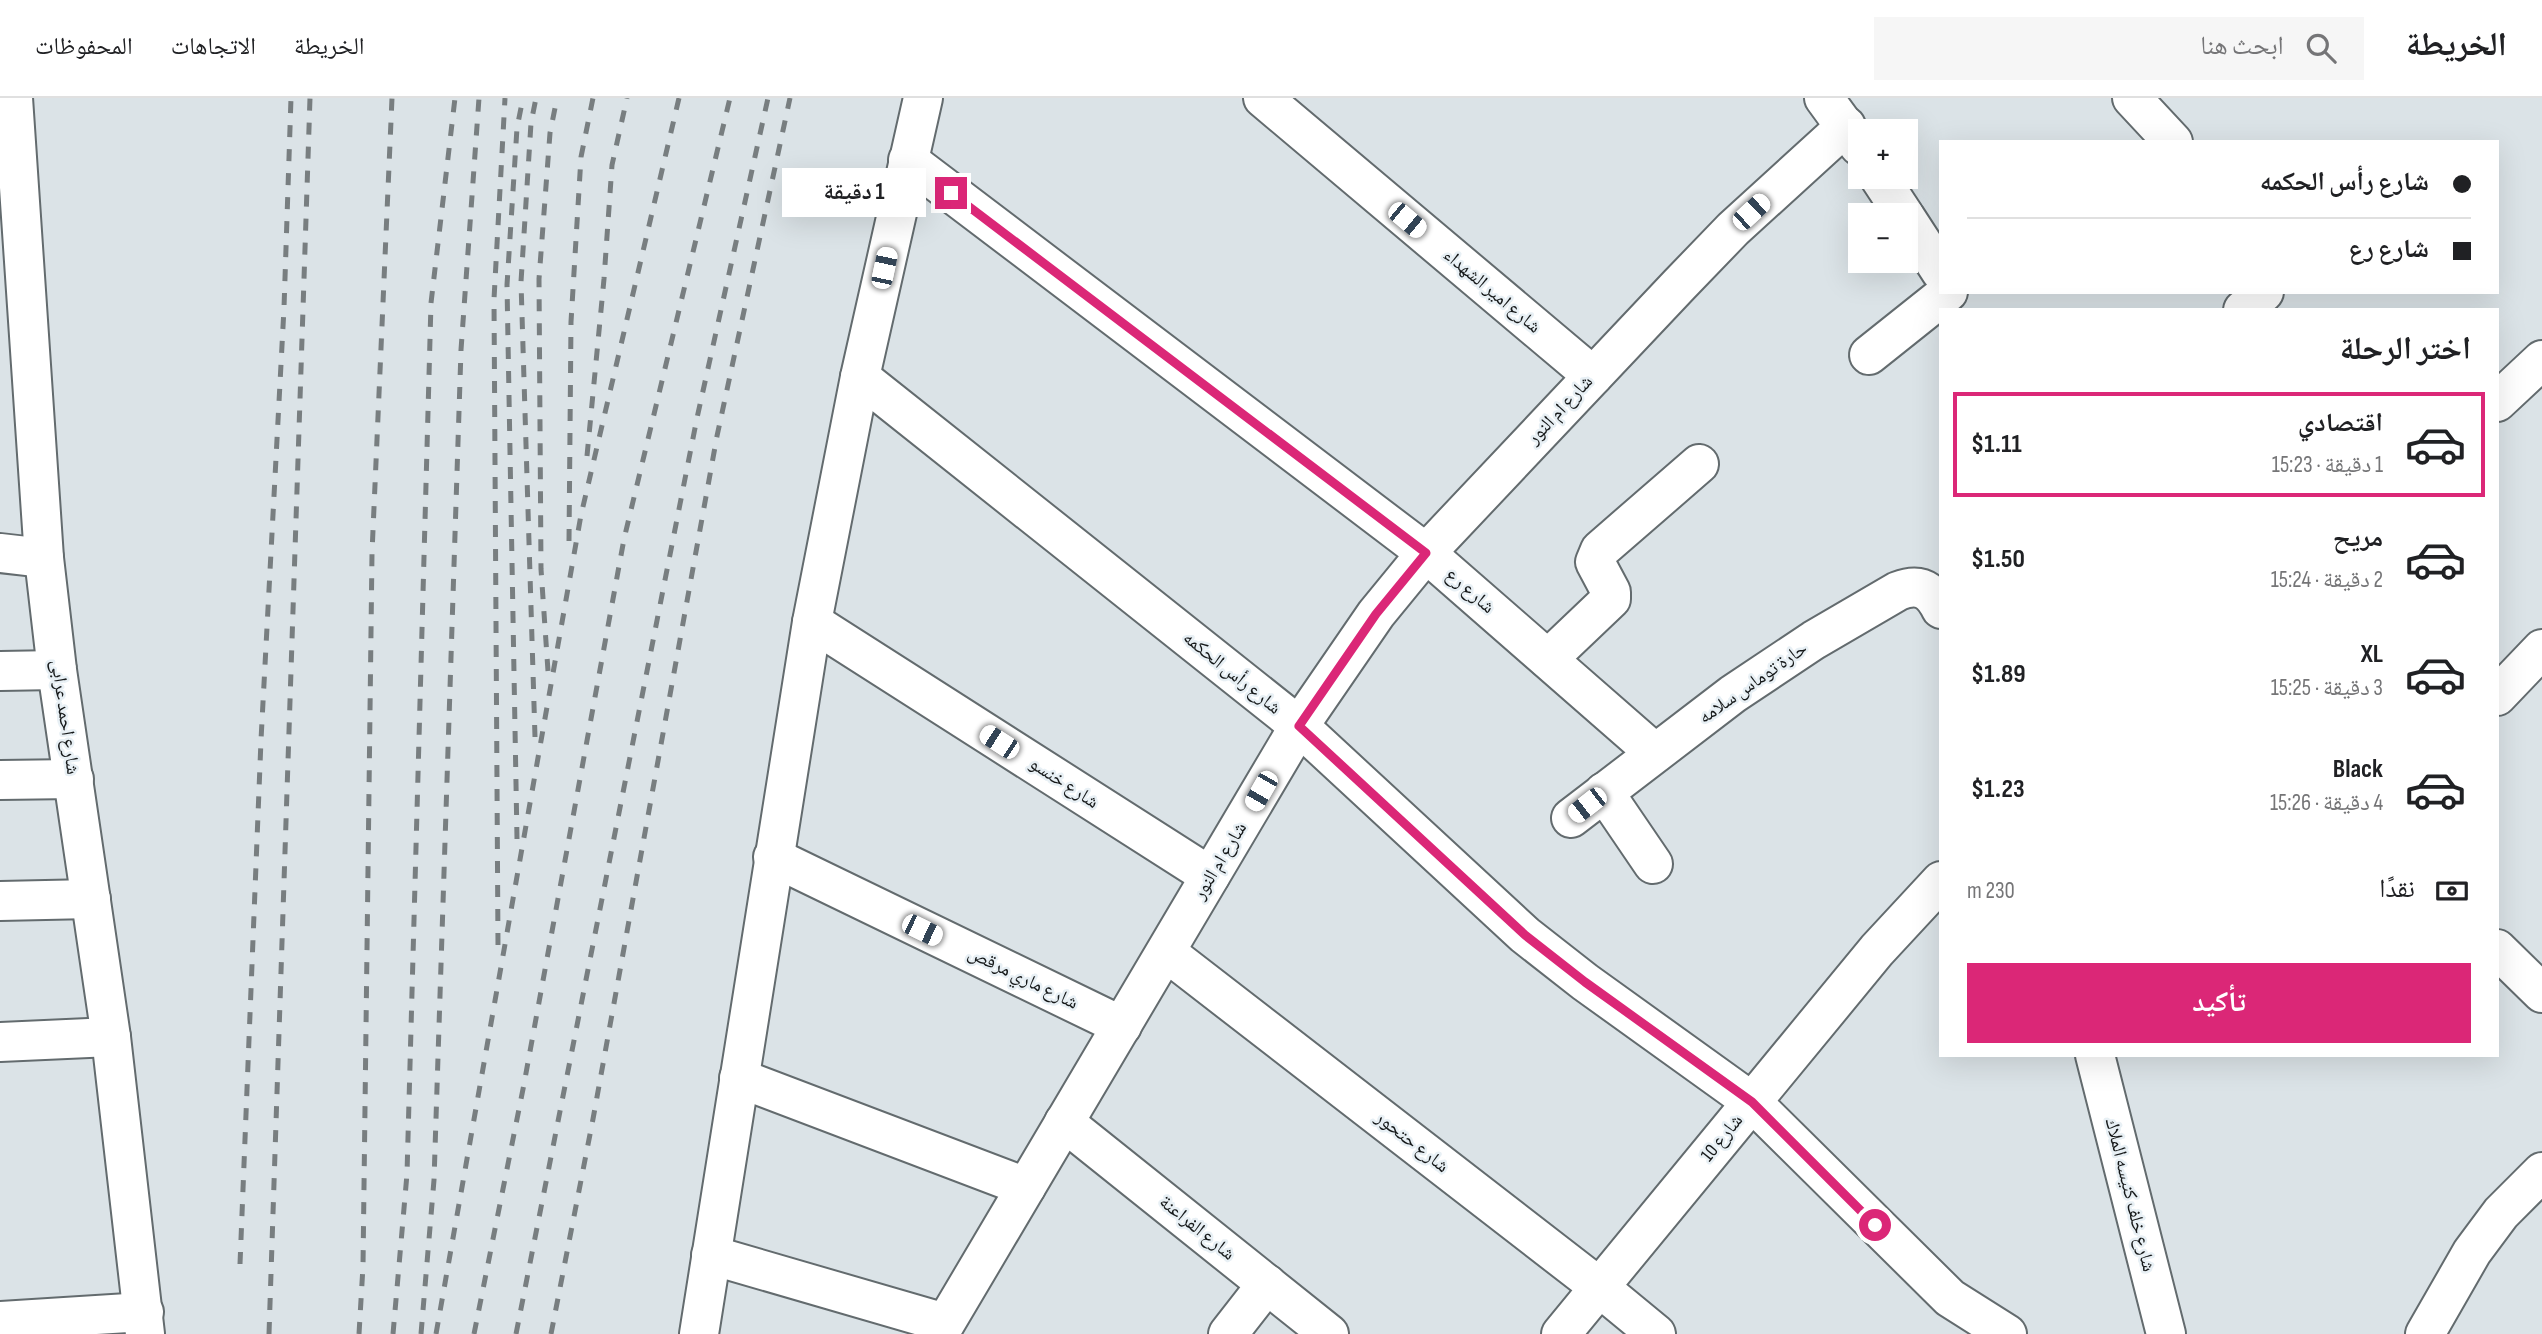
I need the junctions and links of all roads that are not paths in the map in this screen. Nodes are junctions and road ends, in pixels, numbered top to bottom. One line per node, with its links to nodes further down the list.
1 (13, 98): 12 (street, شارع احمد عرابى)
2 (923, 98): 7 (street)
3 (1263, 98): 16 (street, شارع امير الشهداء)
4 (2132, 98): 6 (street)
5 (1844, 124): 16 (street, شارع ام النور)
6 (2172, 140)
7 (908, 160): 17 (street); 21 (street, شارع رع)
8 (1918, 236): 9 (street)
9 (1939, 269)
10 (1945, 294): 14 (street)
11 (2262, 294): 13 (street)
12 (13, 297): 22 (street, شارع احمد عرابى)
13 (2245, 308)
14 (1869, 355)
15 (2542, 360): 18 (street)
16 (1592, 376): 21 (street, شارع ام النور)
17 (860, 377): 24 (street); 30 (street, شارع رأس الحكمه)
18 (2499, 400)
19 (1699, 464): 26 (street)
20 (0, 552): 22 (street)
21 (1426, 553): 26 (street, شارع رع); 30 (street, شارع ام النور)
22 (44, 558): 27 (street, شارع احمد عرابى)
23 (1939, 605): 31 (street, حارة توماس سلامه)
24 (811, 622): 36 (street); 38 (street, شارع خنسو)
25 (2542, 649): 29 (street)
26 (1548, 659): 31 (street, شارع رع)
27 (57, 670): 28 (street); 32 (street, شارع احمد عرابى)
28 (0, 671)
29 (2499, 694)
30 (1299, 726): 38 (street, شارع ام النور); 50 (street, شارع رأس الحكمه)
31 (1655, 753): 34 (street, حارة توماس سلامه)
32 (74, 779): 33 (street); 40 (street, شارع احمد عرابى)
33 (0, 780)
34 (1604, 792): 35 (street, حارة توماس سلامه); 37 (street)
35 (1571, 818)
36 (773, 857): 45 (street, شارع ماري مرقص); 49 (street)
37 (1653, 864)
38 (1210, 876): 42 (street, شارع ام النور)
39 (1939, 883): 50 (street, شارع 10)
40 (91, 899): 41 (street); 46 (street, شارع احمد عرابى)
41 (0, 901)
42 (1166, 951): 45 (street, شارع ام النور); 56 (street, شارع حتحور)
43 (2499, 951): 44 (street)
44 (2542, 993)
45 (1122, 1026): 51 (street, شارع ام النور)
46 (111, 1037): 47 (street); 58 (street, شارع احمد عرابى)
47 (0, 1042)
48 (2096, 1057): 66 (street, شارع خلف كنيسه الملاك)
49 (739, 1078): 53 (street); 54 (street)
50 (1752, 1102): 56 (street, شارع 10); 65 (street, شارع رأس الحكمه)
51 (1064, 1122): 53 (street, شارع ام النور); 55 (street, شارع الفراعنة)
52 (2542, 1172): 67 (street)
53 (1026, 1187): 59 (street, شارع ام النور)
54 (712, 1255): 59 (street); 60 (street)
55 (1267, 1284): 61 (street); 62 (street, شارع الفراعنة)
56 (1599, 1287): 63 (street, شارع 10); 64 (street, شارع حتحور)
57 (0, 1321): 58 (street)
58 (145, 1323)
59 (942, 1328)
60 (699, 1334)
61 (1228, 1334)
62 (1329, 1334)
63 (1561, 1334)
64 (1656, 1334)
65 (2007, 1334)
66 (2166, 1334)
67 (2425, 1334)

